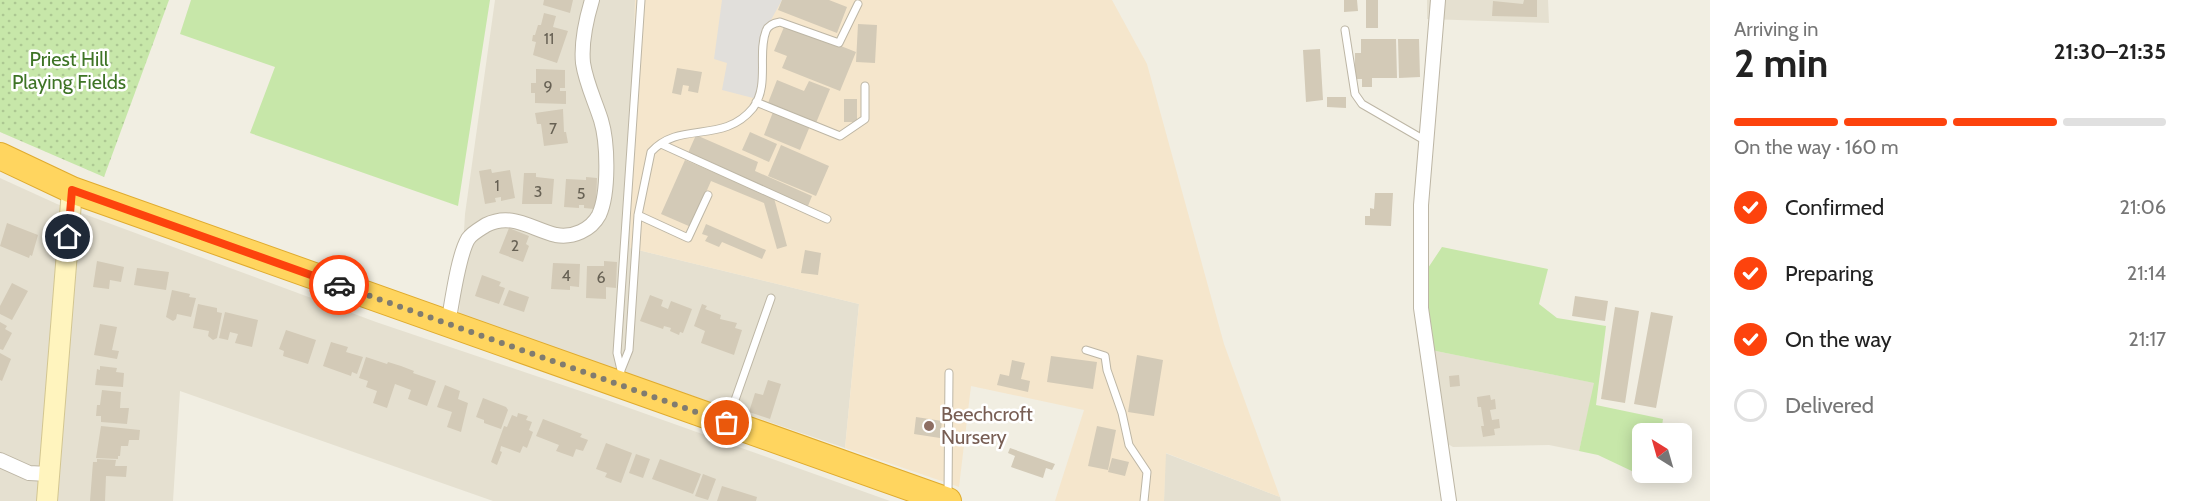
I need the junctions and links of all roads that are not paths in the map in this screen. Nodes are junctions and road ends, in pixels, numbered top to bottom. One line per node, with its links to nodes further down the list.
1 (592, 0): 16 (street)
2 (641, 0): 19 (lane)
3 (1438, 0): 8 (street)
4 (858, 4): 7 (lane)
5 (1345, 30): 8 (lane)
6 (865, 86): 7 (lane)
7 (756, 102): 9 (lane)
8 (1426, 141): 26 (street)
9 (661, 144): 13 (lane); 14 (lane)
10 (0, 156): 11 (highway)
11 (72, 190): 16 (highway); 22 (street)
12 (708, 195): 13 (lane)
13 (638, 215): 19 (lane)
14 (827, 219)
15 (771, 298): 20 (lane)
16 (448, 324): 19 (highway)
17 (1086, 350): 25 (lane)
18 (949, 373): 24 (lane)
19 (620, 377): 20 (highway)
20 (727, 423): 24 (highway)
21 (0, 460): 22 (street)
22 (48, 474): 23 (street)
23 (47, 501)
24 (948, 501)
25 (1144, 501)
26 (1449, 501)

